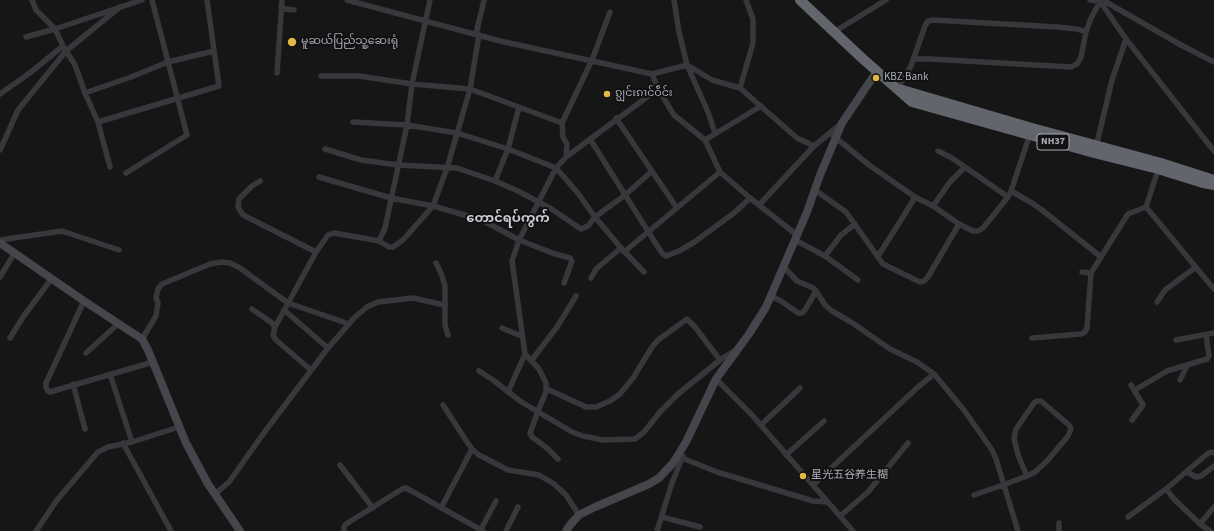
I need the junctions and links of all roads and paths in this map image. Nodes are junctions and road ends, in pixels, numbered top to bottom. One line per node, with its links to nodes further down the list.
1 (32, 0): 20 (street)
2 (142, 0): 15 (street)
3 (152, 0): 30 (street)
4 (207, 0): 27 (street)
5 (282, 0): 16 (street)
6 (347, 0): 19 (street)
7 (430, 0): 19 (street)
8 (484, 0): 23 (street)
9 (674, 0): 32 (street)
10 (746, 0): 38 (street)
11 (800, 0): 21 (highway, NH37)
12 (886, 0): 21 (street)
13 (1090, 0): 14 (street)
14 (1100, 0): 22 (street); 25 (street); 31 (street)
15 (120, 7): 20 (street); 26 (street)
16 (281, 7): 17 (street); 34 (street)
17 (294, 10)
18 (610, 12): 28 (street)
19 (425, 20): 23 (street); 37 (street)
20 (55, 29): 24 (street); 26 (street)
21 (834, 32): 33 (highway, NH37)
22 (1086, 32): 29 (street); 29 (street)
23 (478, 35): 28 (street); 39 (street)
24 (26, 37)
25 (1126, 39): 61 (street); 64 (street)
26 (64, 49): 42 (street); 43 (street); 62 (street)
27 (214, 51): 30 (street); 44 (street)
28 (592, 60): 35 (street); 50 (street)
29 (914, 60): 41 (street)
30 (168, 62): 42 (street); 44 (street)
31 (1214, 62)
32 (687, 65): 35 (street); 38 (street); 54 (street)
33 (877, 72): 41 (highway, NH37); 55 (street)
34 (277, 73)
35 (652, 74): 40 (street)
36 (321, 76): 37 (street)
37 (412, 84): 39 (street); 51 (street)
38 (740, 88): 45 (street)
39 (470, 89): 46 (street); 53 (street)
40 (658, 89): 47 (street); 57 (street)
41 (898, 89): 52 (highway, NH37)
42 (85, 93): 48 (street)
43 (0, 94)
44 (178, 98): 48 (street); 74 (street)
45 (761, 106): 54 (street); 58 (street)
46 (519, 107): 50 (street); 60 (street)
47 (616, 118): 56 (street); 72 (street)
48 (98, 122): 68 (street)
49 (353, 122): 51 (street)
50 (562, 123): 65 (street)
51 (407, 125): 53 (street); 66 (street)
52 (1031, 132): 61 (highway, NH37); 81 (street)
53 (457, 133): 60 (street); 70 (street)
54 (715, 133): 57 (street)
55 (833, 136): 58 (street); 80 (street); 83 (street)
56 (590, 139): 65 (street); 82 (street)
57 (705, 140): 73 (street)
58 (814, 146): 88 (street)
59 (325, 149): 66 (street)
60 (508, 149): 71 (street); 78 (street)
61 (1095, 149): 67 (highway, NH37)
62 (0, 150)
63 (938, 151): 69 (street)
64 (1214, 152)
65 (566, 157): 71 (street)
66 (398, 165): 70 (street); 85 (street)
67 (1160, 166): 76 (highway, NH37); 79 (highway, NH37); 91 (street)
68 (110, 167)
69 (965, 167): 84 (street); 90 (street)
70 (447, 168): 78 (street); 89 (street)
71 (556, 168): 87 (street); 93 (street)
72 (651, 172): 82 (street); 92 (street)
73 (720, 172): 86 (street); 92 (street)
74 (126, 173)
75 (319, 177): 85 (street)
76 (1214, 180)
77 (260, 181): 105 (street)
78 (494, 181): 87 (street)
79 (1214, 185)
80 (816, 190): 94 (street); 97 (street)
81 (1011, 192): 84 (street); 108 (street)
82 (625, 195): 93 (street); 96 (street)
83 (914, 197): 90 (street); 107 (street)
84 (1008, 197): 95 (street)
85 (391, 198): 89 (street); 100 (street)
86 (750, 198): 88 (street); 96 (street)
87 (538, 203): 93 (street); 99 (street)
88 (759, 205): 97 (street)
89 (433, 206): 99 (street); 100 (street)
90 (933, 206): 95 (street)
91 (1146, 207): 108 (street); 111 (street)
92 (677, 208): 96 (street)
93 (595, 217): 103 (street)
94 (855, 224): 106 (street); 107 (street)
95 (959, 224): 107 (street)
96 (648, 232): 103 (street)
97 (796, 238): 106 (street); 110 (street)
98 (0, 240): 102 (street)
99 (519, 240): 119 (street); 137 (street)
100 (379, 241): 105 (street)
101 (0, 243): 104 (street)
102 (119, 250)
103 (622, 250): 112 (street); 117 (street)
104 (15, 252): 115 (street); 116 (street)
105 (316, 252): 126 (street)
106 (824, 256): 118 (street)
107 (878, 256)
108 (1101, 258): 114 (street)
109 (436, 263): 127 (street)
110 (783, 266): 121 (street); 123 (street)
111 (1196, 267): 120 (street); 125 (street)
112 (644, 272)
113 (1082, 272): 114 (street)
114 (1091, 273): 139 (street)
115 (0, 277)
116 (52, 278): 124 (street); 138 (street)
117 (592, 278)
118 (858, 280)
119 (564, 283)
120 (1214, 289)
121 (816, 291): 123 (street); 153 (street)
122 (576, 296): 146 (street)
123 (770, 296): 143 (street)
124 (84, 301): 130 (street); 156 (street)
125 (1157, 302)
126 (288, 303): 129 (street); 131 (street); 140 (street)
127 (444, 305): 131 (street); 135 (street)
128 (252, 309): 132 (street)
129 (284, 310): 132 (street); 142 (street)
130 (119, 323): 140 (street); 144 (street)
131 (349, 324): 142 (street)
132 (275, 327): 150 (street)
133 (502, 328): 137 (street)
134 (1214, 333): 136 (street)
135 (448, 334)
136 (1206, 335): 141 (street); 149 (street)
137 (521, 336): 145 (street)
138 (10, 338)
139 (1032, 338)
140 (142, 339): 148 (street)
141 (1176, 340)
142 (328, 348): 150 (street)
143 (739, 348): 147 (street); 154 (street)
144 (86, 353)
145 (525, 354): 146 (street); 161 (street)
146 (531, 360): 159 (street)
147 (720, 360): 159 (street); 163 (street)
148 (153, 362): 152 (street); 167 (street)
149 (1188, 366): 155 (street); 160 (street)
150 (311, 370): 185 (street)
151 (479, 371): 161 (street)
152 (110, 374): 156 (street); 169 (street)
153 (934, 374): 182 (street); 183 (street)
154 (716, 379): 166 (street); 170 (street)
155 (1180, 380)
156 (73, 384): 168 (street)
157 (1131, 385): 160 (street)
158 (800, 388): 166 (street)
159 (547, 389): 163 (street)
160 (1135, 390): 164 (street)
161 (508, 392): 163 (street)
162 (444, 405): 173 (street)
163 (538, 411): 177 (street)
164 (1132, 420)
165 (824, 421): 175 (street)
166 (761, 426): 175 (street)
167 (179, 427): 169 (street); 185 (street)
168 (86, 429)
169 (132, 442): 171 (street)
170 (686, 442): 176 (street); 193 (street)
171 (123, 443): 201 (street); 202 (street)
172 (908, 443): 194 (street)
173 (472, 449): 192 (street); 193 (street)
174 (1214, 453): 180 (street)
175 (786, 455): 183 (street)
176 (682, 458): 188 (street); 195 (street)
177 (558, 459)
178 (340, 465): 191 (street)
179 (1212, 470): 180 (street)
180 (1186, 472): 184 (street)
181 (1026, 476): 181 (street); 182 (street)
182 (1003, 485): 186 (street); 209 (street)
183 (813, 486): 188 (street)
184 (1166, 489): 196 (street); 198 (street)
185 (215, 494): 203 (street)
186 (974, 496)
187 (496, 501): 204 (street)
188 (828, 502): 194 (street)
189 (518, 507): 205 (street)
190 (1214, 507): 198 (street)
191 (373, 508): 192 (street); 200 (street)
192 (441, 508): 204 (street)
193 (579, 515): 206 (street)
194 (840, 516): 208 (street)
195 (662, 517): 199 (street); 207 (street)
196 (1128, 517)
197 (1059, 523): 210 (street)
198 (1200, 524): 211 (street)
199 (700, 527)
200 (343, 530)
201 (36, 531)
202 (171, 531)
203 (240, 531)
204 (481, 531)
205 (506, 531)
206 (566, 531)
207 (657, 531)
208 (853, 531)
209 (1018, 531)
210 (1059, 531)
211 (1210, 531)

